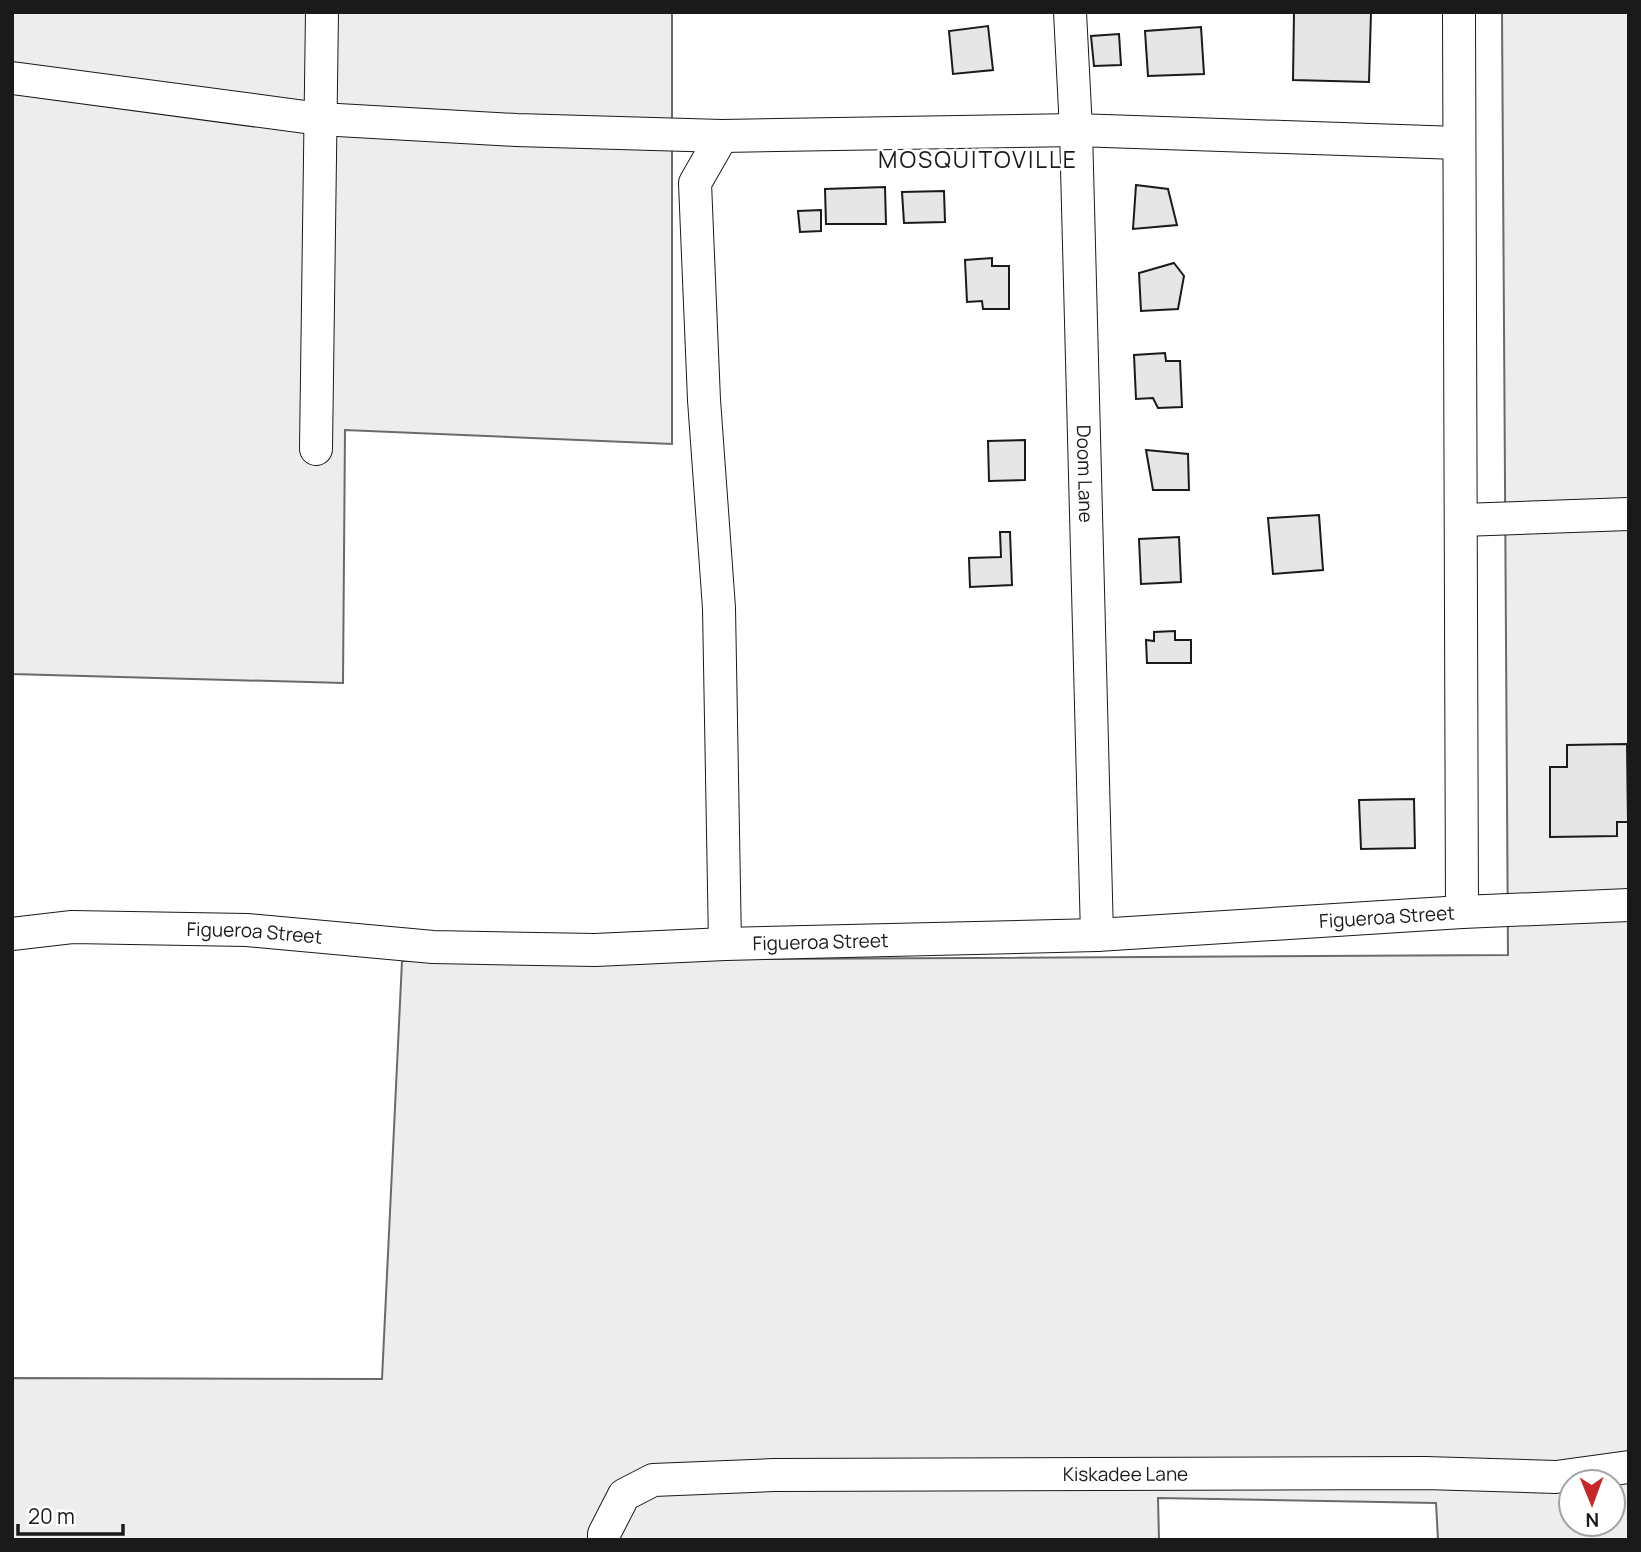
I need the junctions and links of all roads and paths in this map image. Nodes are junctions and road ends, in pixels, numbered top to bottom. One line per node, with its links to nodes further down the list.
1 (322, 12): 5 (street)
2 (1070, 12): 6 (street, Doom Lane)
3 (1459, 12): 8 (street)
4 (12, 78): 5 (street)
5 (320, 119): 7 (street); 9 (street)
6 (1076, 130): 7 (street); 8 (street); 15 (street, Doom Lane)
7 (722, 136): 16 (street)
8 (1458, 143): 11 (street)
9 (316, 449)
10 (1629, 514): 11 (street)
11 (1462, 520): 13 (street)
12 (1629, 905): 13 (street, Figueroa Street)
13 (1462, 912): 15 (street, Figueroa Street)
14 (12, 934): 16 (street, Figueroa Street)
15 (1097, 935): 16 (street, Figueroa Street)
16 (725, 944)
17 (1629, 1467): 18 (street, Kiskadee Lane)
18 (604, 1540)

